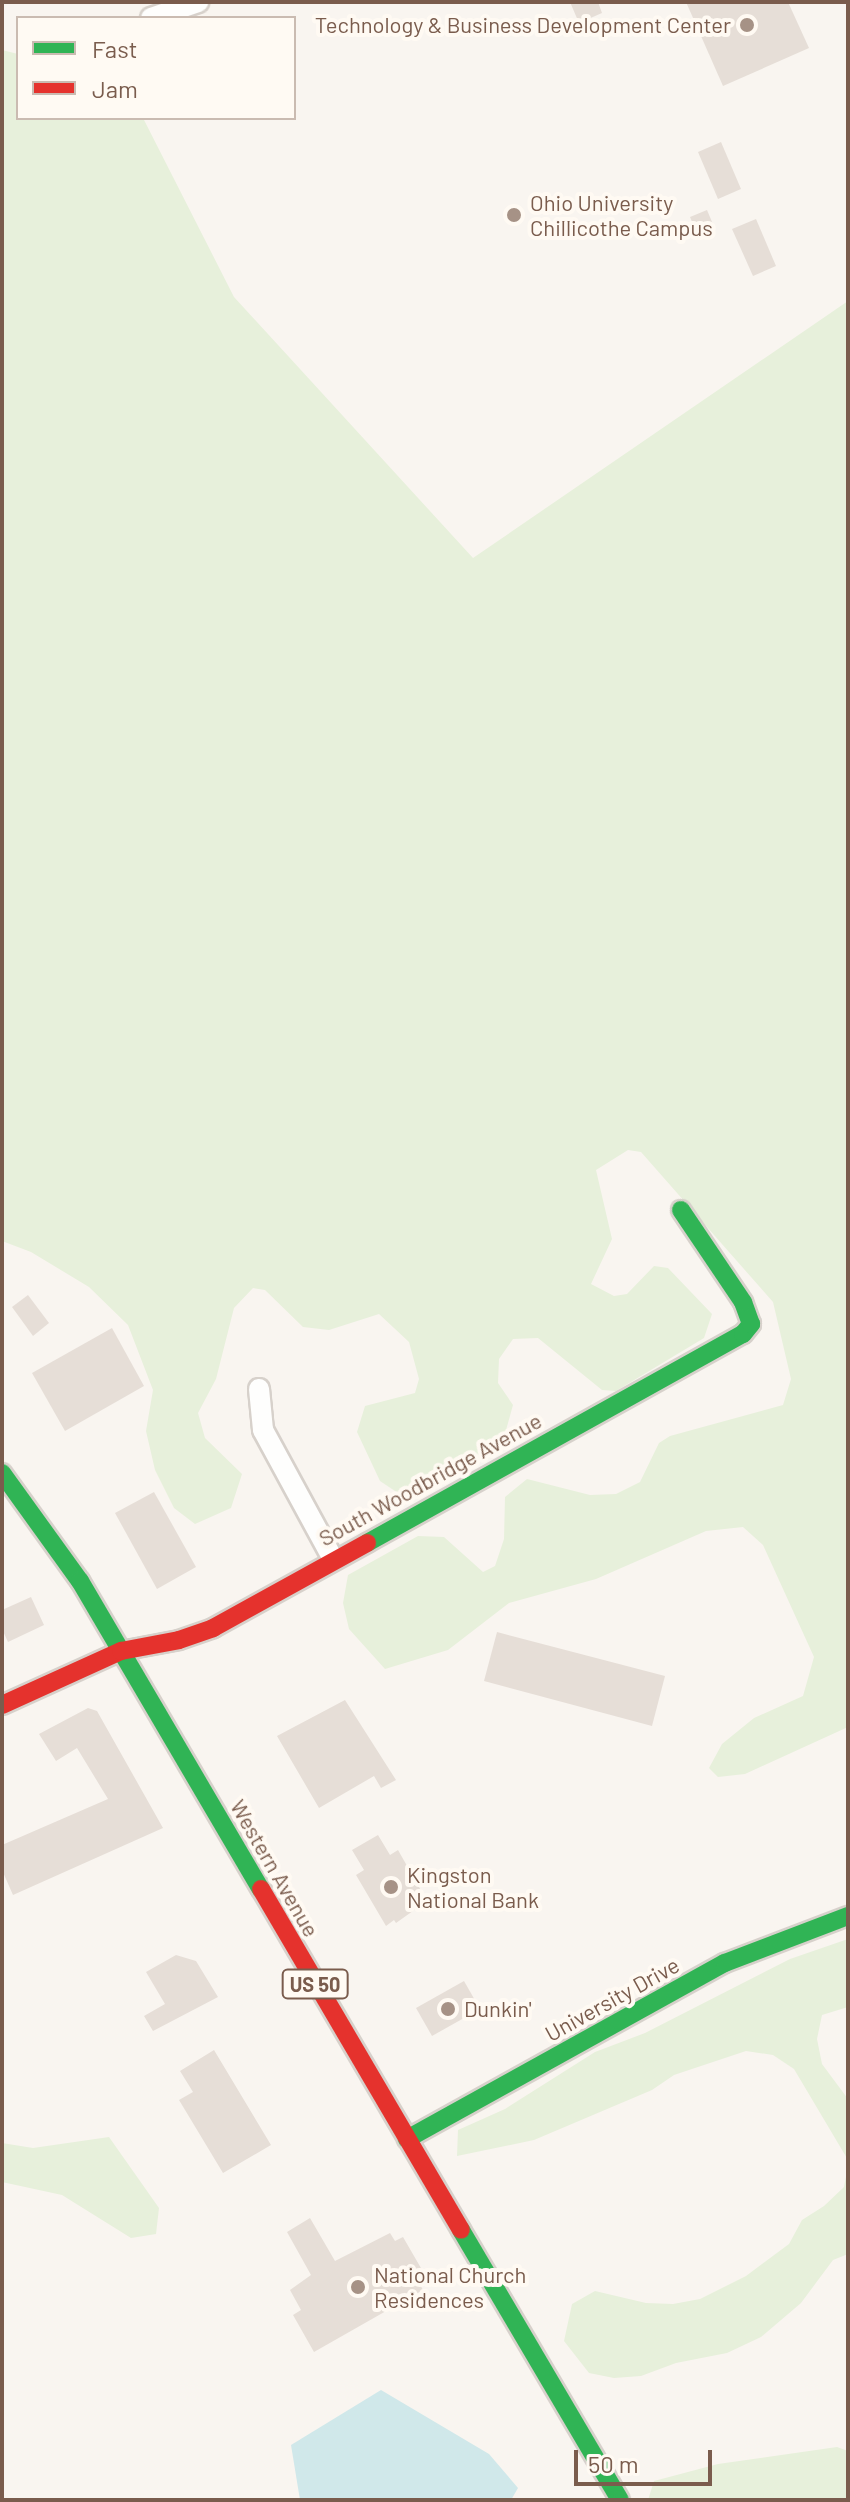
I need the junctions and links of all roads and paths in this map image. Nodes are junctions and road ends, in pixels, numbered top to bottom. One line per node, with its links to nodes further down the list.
1 (194, 3): 2 (street)
2 (157, 16)
3 (681, 1210): 6 (street, South Woodbridge Avenue)
4 (259, 1389): 6 (street)
5 (2, 1473): 7 (street, Western Avenue / US 50)
6 (333, 1559): 7 (street, South Woodbridge Avenue)
7 (121, 1651): 8 (street, South Woodbridge Avenue); 10 (street, Western Avenue / US 50)
8 (2, 1705)
9 (848, 1916): 10 (street, University Drive)
10 (407, 2139): 11 (street, Western Avenue / US 50)
11 (620, 2500)

